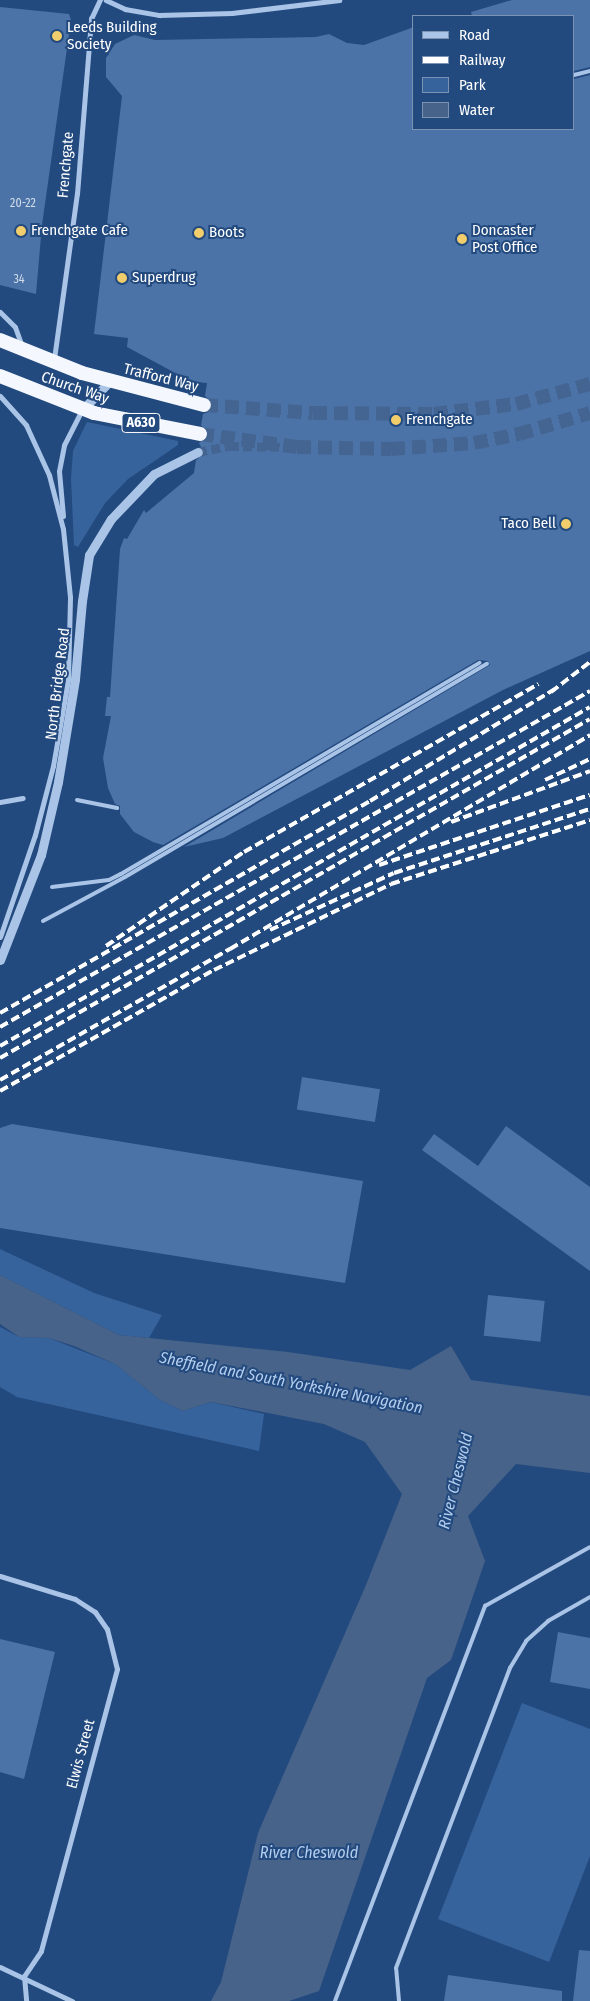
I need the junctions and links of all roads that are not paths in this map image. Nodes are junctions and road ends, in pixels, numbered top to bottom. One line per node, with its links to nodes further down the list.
1 (100, 0): 9 (street, Frenchgate)
2 (106, 0): 3 (street)
3 (339, 0)
4 (590, 71): 5 (lane)
5 (575, 75)
6 (0, 312): 8 (street)
7 (0, 340): 8 (highway, Church Way / A630)
8 (23, 350): 9 (highway, Church Way / A630)
9 (54, 363): 11 (highway, Church Way / A630)
10 (0, 376): 14 (highway, Church Way / A630)
11 (110, 381): 13 (highway, Trafford Way / A630); 14 (street)
12 (0, 396): 17 (street, North Bridge Road)
13 (204, 405)
14 (82, 410): 15 (highway, Church Way / A630); 17 (street)
15 (200, 434)
16 (198, 452): 27 (street, North Bridge Road, bridge)
17 (64, 529): 26 (street, North Bridge Road, bridge)
18 (479, 663): 24 (lane)
19 (487, 664): 25 (lane)
20 (23, 798): 22 (street)
21 (77, 800): 23 (lane)
22 (0, 802)
23 (117, 808)
24 (52, 886)
25 (43, 921)
26 (0, 937)
27 (0, 960)
28 (590, 1547): 35 (lane)
29 (0, 1576): 32 (street, Elwis Street)
30 (590, 1597): 36 (lane)
31 (0, 1967): 32 (street)
32 (24, 1976): 33 (street); 34 (street)
33 (26, 2001)
34 (72, 2001)
35 (335, 2001)
36 (399, 2001)

